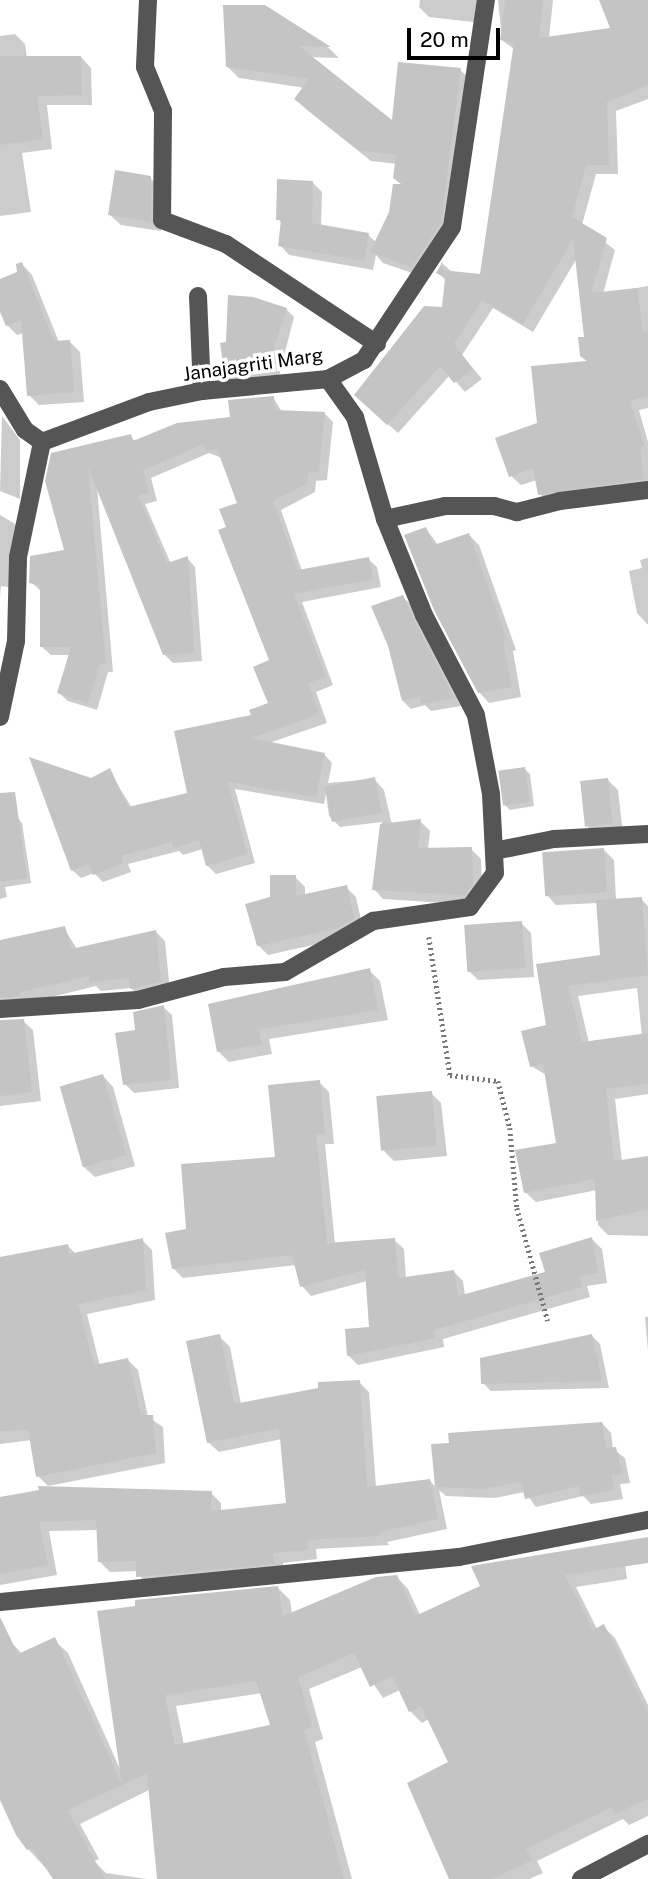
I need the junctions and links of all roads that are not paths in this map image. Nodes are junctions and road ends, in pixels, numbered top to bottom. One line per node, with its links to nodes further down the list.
1 (148, 0): 4 (street)
2 (486, 0): 4 (street, Janajagriti Marg)
3 (198, 296): 7 (street)
4 (377, 344): 5 (street, Janajagriti Marg)
5 (328, 379): 7 (street, Janajagriti Marg); 10 (street)
6 (0, 389): 8 (street)
7 (202, 391): 8 (street, Janajagriti Marg)
8 (42, 442): 11 (street)
9 (648, 490): 10 (street)
10 (385, 519): 13 (street)
11 (0, 717)
12 (648, 834): 13 (street)
13 (494, 851): 14 (street)
14 (0, 1009)
15 (648, 1520): 16 (street)
16 (0, 1602)
17 (648, 1844): 18 (street)
18 (581, 1879)

